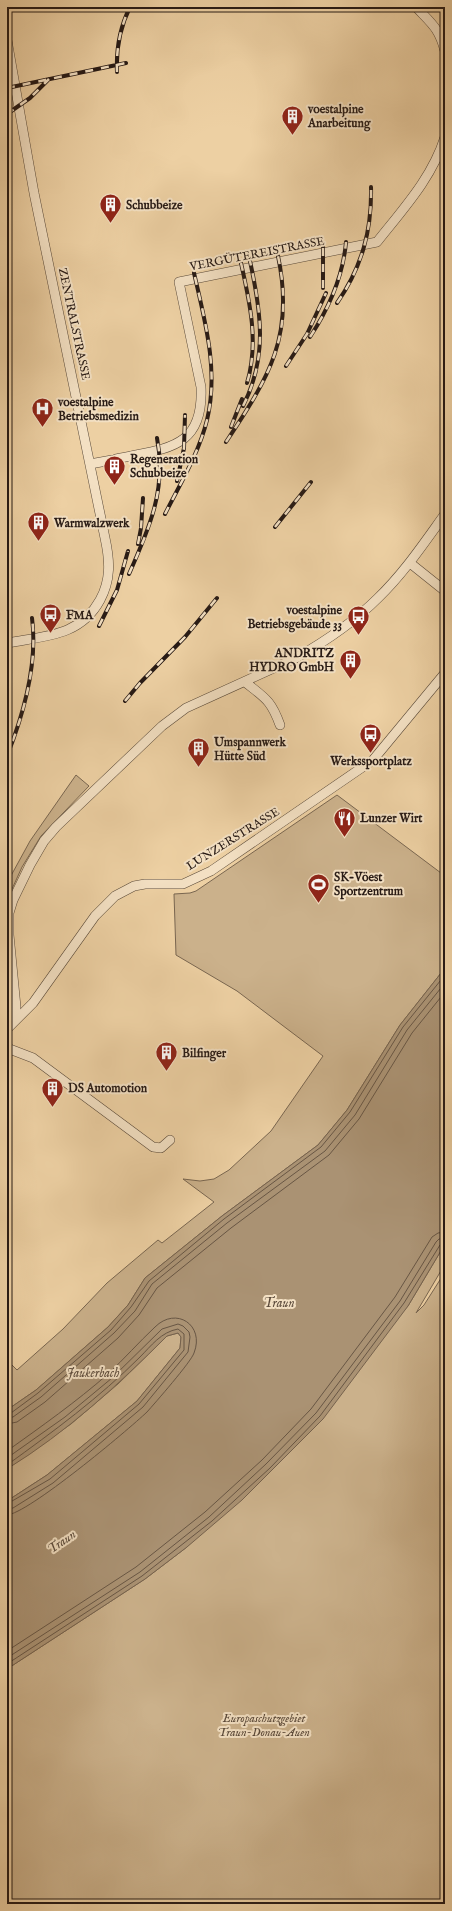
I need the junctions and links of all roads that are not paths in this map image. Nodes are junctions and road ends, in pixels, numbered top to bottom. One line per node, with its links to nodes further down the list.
1 (416, 7): 3 (street)
2 (7, 40): 4 (street, ZENTRALSTRASSE)
3 (445, 51)
4 (10, 71): 6 (street, ZENTRALSTRASSE)
5 (445, 137): 6 (street, VERGÜTEREISTRASSE)
6 (90, 464): 10 (street, ZENTRALSTRASSE)
7 (445, 514): 8 (street)
8 (410, 563): 9 (street); 12 (street)
9 (445, 591)
10 (7, 643)
11 (445, 674): 14 (street, LUNZERSTRASSE)
12 (245, 682): 13 (street); 14 (street)
13 (280, 725)
14 (14, 1020): 15 (street, LUNZERSTRASSE)
15 (7, 1027)
16 (7, 1048): 17 (street)
17 (23, 1054): 18 (street); 19 (street)
18 (7, 1056)
19 (170, 1140)

